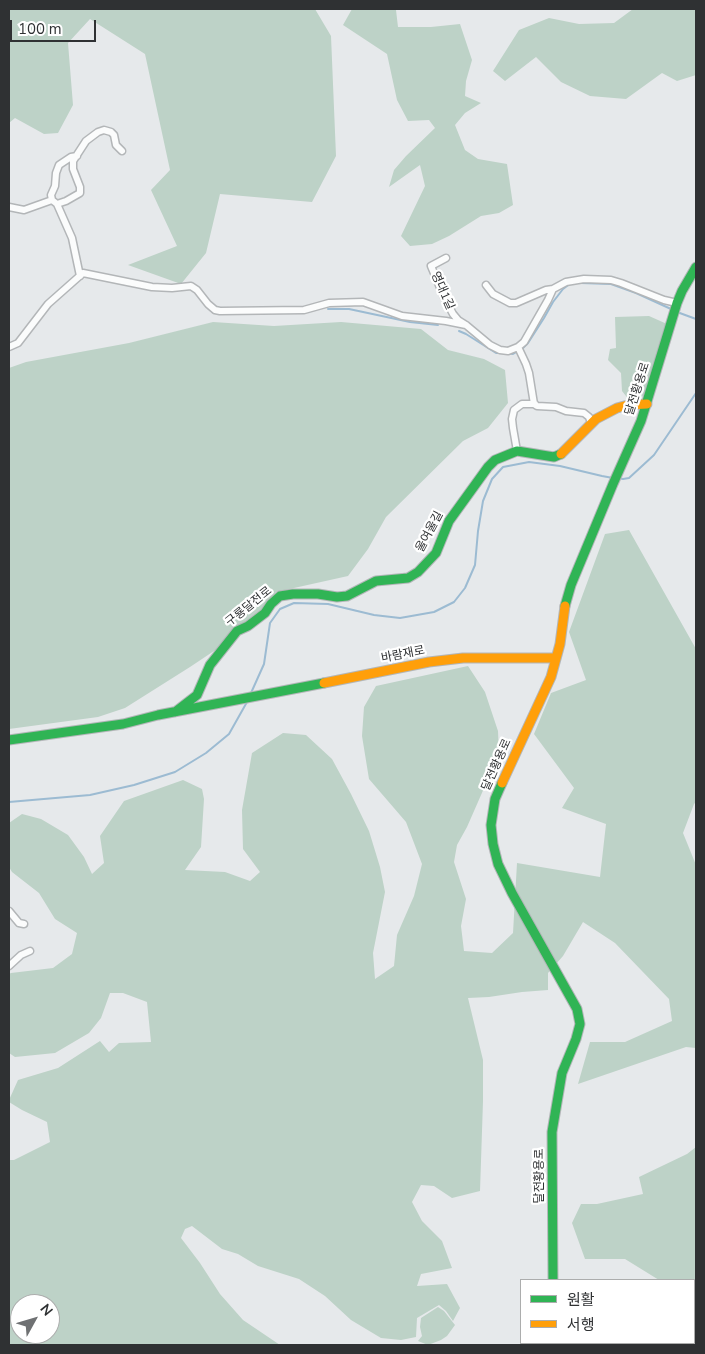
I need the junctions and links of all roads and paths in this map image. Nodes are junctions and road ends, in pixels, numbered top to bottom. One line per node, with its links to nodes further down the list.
1 (122, 151): 2 (street)
2 (77, 156): 3 (street); 3 (street)
3 (54, 202): 4 (street); 7 (street)
4 (9, 207)
5 (446, 258): 11 (street, 영대1길)
6 (696, 267): 10 (street, 달전황용로)
7 (80, 276): 11 (street); 12 (street)
8 (486, 286): 9 (street)
9 (553, 289): 10 (street); 13 (street)
10 (675, 309): 15 (street, 달전황용로)
11 (466, 324): 13 (street, 영대1길)
12 (9, 347)
13 (519, 350): 14 (street)
14 (535, 404): 16 (street); 17 (street)
15 (647, 404): 16 (street); 19 (street, 달전황용로)
16 (591, 423): 17 (street)
17 (517, 451): 18 (street, 울여울길)
18 (347, 596): 20 (street, 구룡달전로)
19 (556, 658): 20 (street, 바람재로); 26 (street, 달전황용로)
20 (175, 712): 21 (street)
21 (9, 740)
22 (9, 911): 23 (street)
23 (24, 924)
24 (30, 951): 25 (street)
25 (9, 966)
26 (553, 1279)

